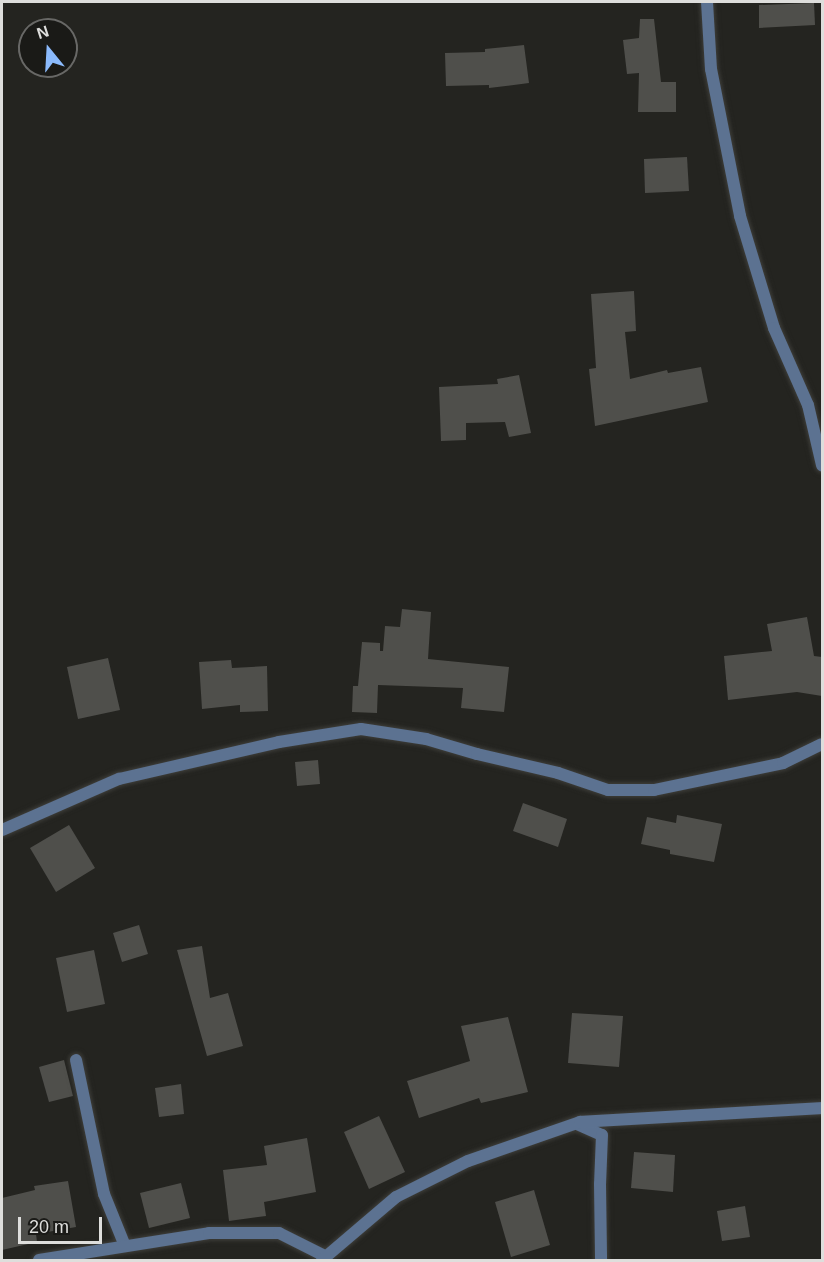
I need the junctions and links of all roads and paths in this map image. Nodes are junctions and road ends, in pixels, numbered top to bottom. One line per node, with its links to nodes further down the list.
1 (707, 2): 2 (street)
2 (822, 465)
3 (822, 744): 4 (street)
4 (2, 830)
5 (76, 1060): 8 (street)
6 (822, 1108): 7 (street)
7 (576, 1124): 9 (street); 11 (street)
8 (125, 1246): 9 (street); 10 (street)
9 (324, 1258)
10 (39, 1260)
11 (602, 1260)

